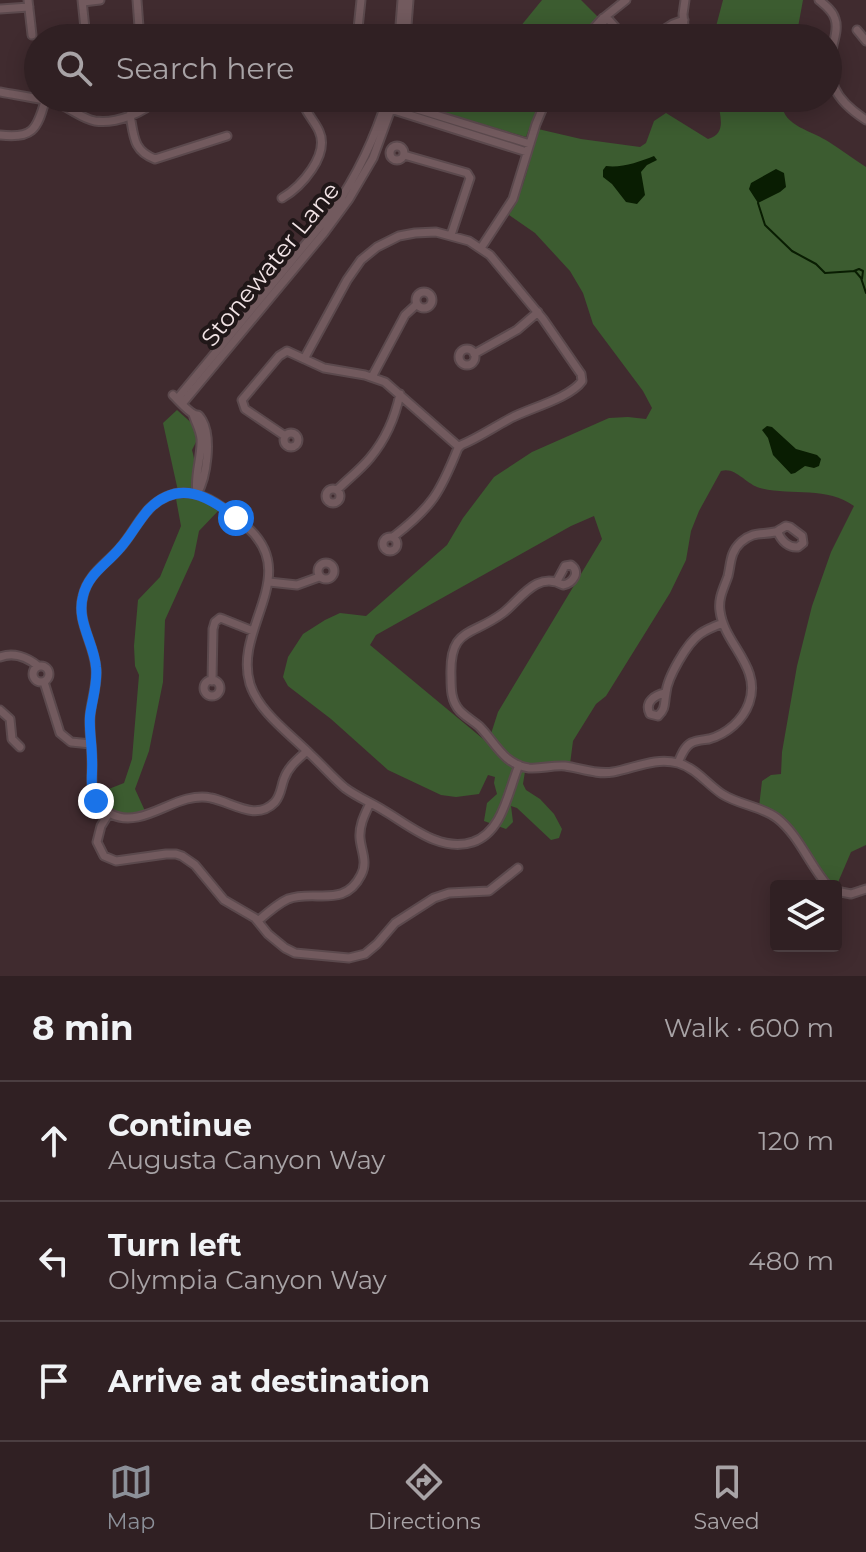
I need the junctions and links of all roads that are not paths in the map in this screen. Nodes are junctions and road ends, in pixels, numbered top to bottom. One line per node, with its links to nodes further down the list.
1 (100, 0): 9 (street)
2 (137, 0): 16 (street)
3 (361, 0): 17 (street)
4 (402, 0): 18 (street)
5 (409, 0): 19 (street)
6 (626, 0): 12 (street)
7 (685, 0): 13 (street)
8 (819, 0): 24 (street)
9 (82, 1): 15 (street)
10 (29, 3): 11 (street); 14 (street)
11 (0, 9)
12 (603, 18): 20 (street); 21 (street)
13 (684, 20): 22 (street); 23 (street)
14 (31, 24)
15 (84, 24)
16 (139, 24)
17 (358, 24)
18 (400, 24)
19 (407, 24)
20 (598, 24)
21 (612, 24)
22 (673, 24)
23 (684, 24)
24 (836, 24)
25 (857, 30): 26 (street)
26 (866, 41)
27 (0, 92): 28 (street)
28 (24, 97)
29 (842, 100): 38 (street)
30 (42, 112): 39 (street)
31 (76, 112): 37 (street)
32 (137, 112): 37 (street)
33 (307, 112): 43 (street)
34 (384, 112): 55 (street, Stonewater Lane)
35 (419, 112): 41 (street)
36 (541, 112): 41 (street)
37 (130, 115): 40 (street)
38 (866, 120)
39 (0, 135)
40 (227, 136)
41 (529, 148): 45 (street)
42 (404, 155): 44 (street)
43 (282, 198)
44 (451, 235): 45 (street); 49 (street)
45 (481, 248): 47 (street)
46 (417, 304): 50 (street)
47 (538, 312): 48 (street); 53 (street)
48 (474, 354)
49 (304, 359): 50 (street); 52 (street)
50 (372, 377): 51 (street)
51 (400, 394): 53 (street); 54 (street)
52 (285, 436)
53 (459, 447): 57 (street)
54 (337, 490)
55 (197, 494): 60 (street); 67 (street)
56 (778, 532): 61 (street)
57 (393, 537)
58 (319, 577): 60 (street)
59 (557, 581): 71 (street)
60 (269, 582): 62 (street)
61 (723, 623): 65 (street); 70 (street)
62 (253, 631): 64 (street); 69 (street)
63 (0, 657): 67 (street)
64 (212, 681)
65 (665, 693)
66 (0, 710): 68 (street)
67 (91, 744): 73 (street)
68 (20, 747)
69 (307, 751): 72 (street); 73 (street)
70 (678, 763): 71 (street); 75 (street)
71 (519, 765): 72 (street)
72 (370, 803): 78 (street)
73 (109, 813): 78 (street)
74 (518, 868): 78 (street)
75 (824, 880)
76 (866, 889): 77 (street)
77 (842, 892)
78 (258, 921)

